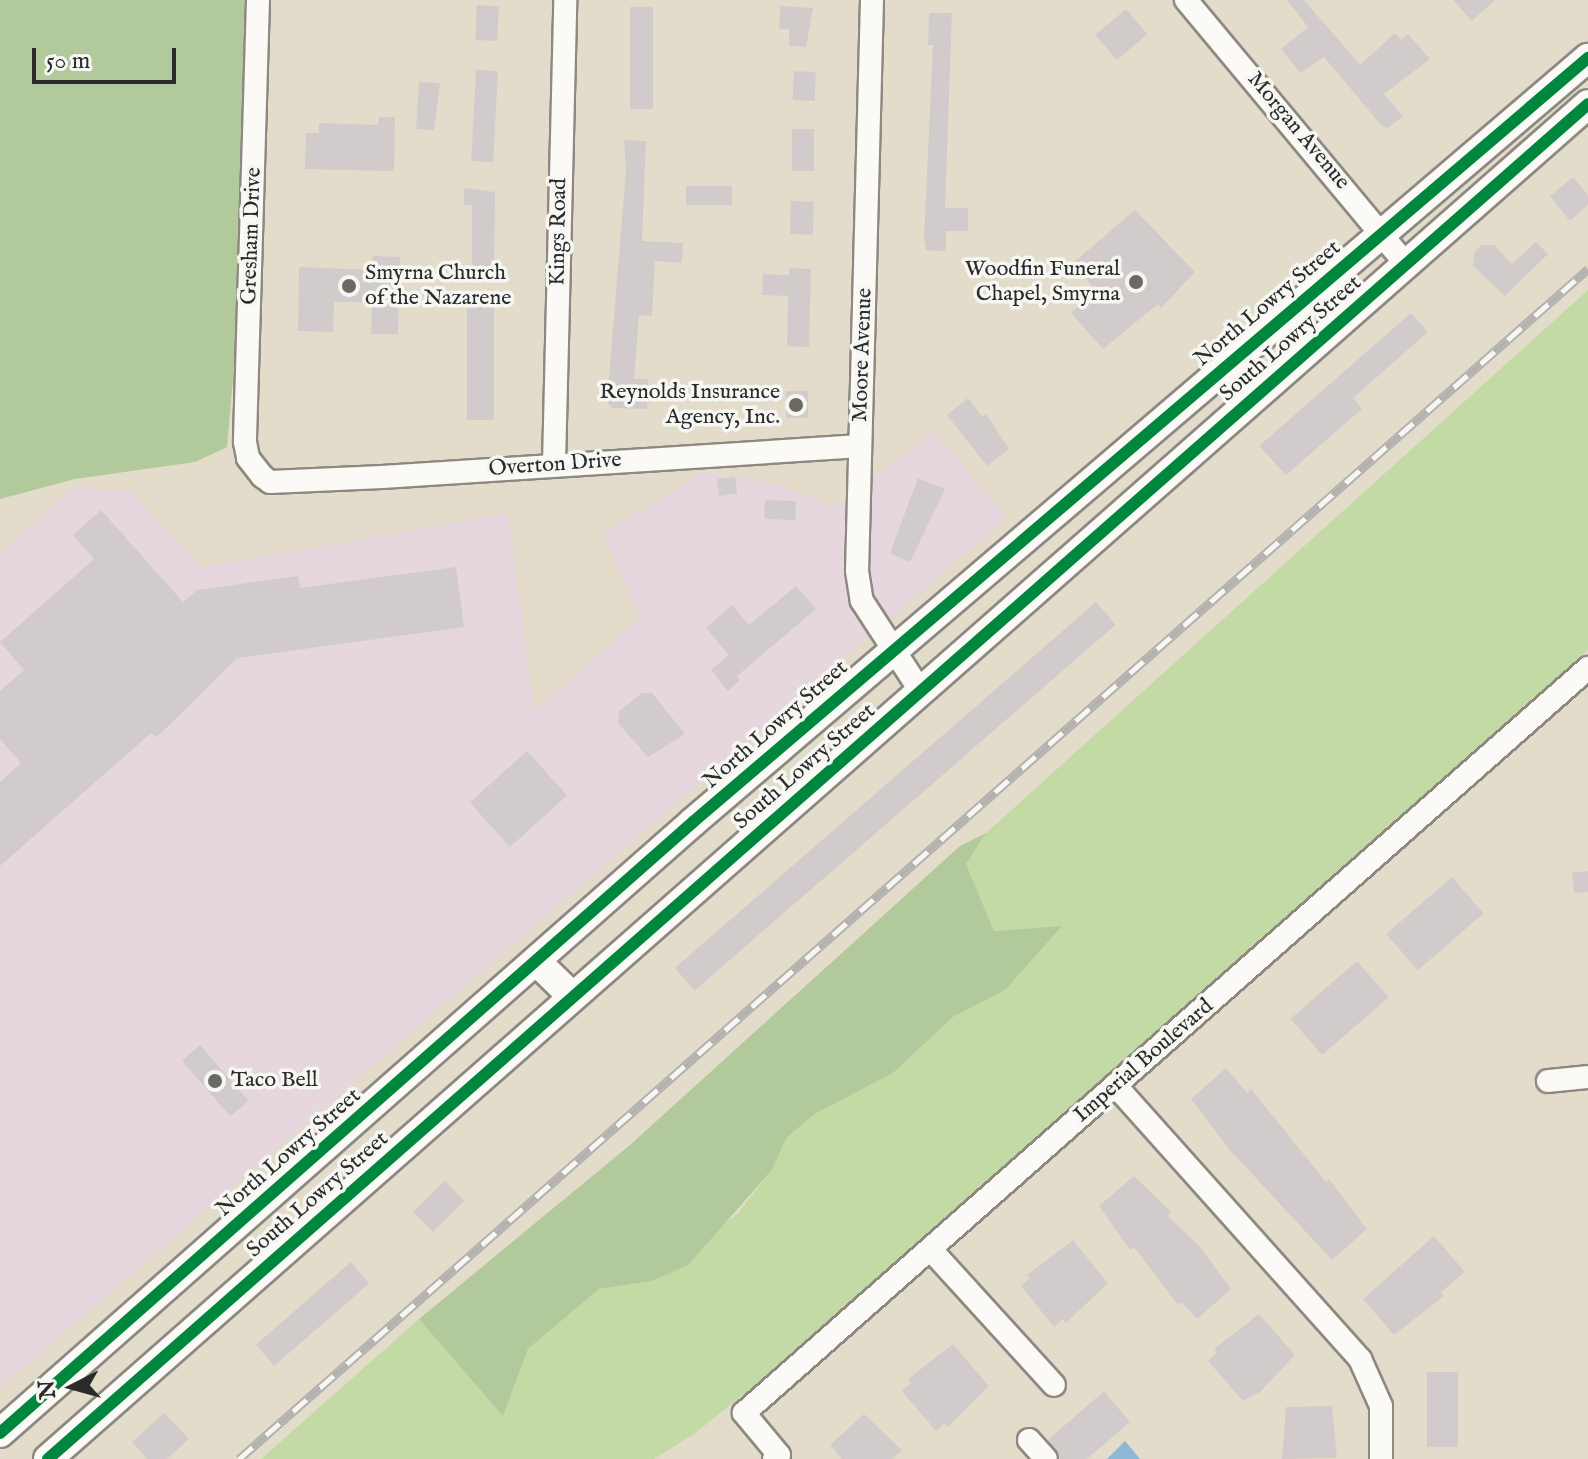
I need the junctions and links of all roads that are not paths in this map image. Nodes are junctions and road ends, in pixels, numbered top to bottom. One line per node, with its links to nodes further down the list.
1 (258, 0): 13 (street, Gresham Drive)
2 (565, 0): 12 (street, Kings Road)
3 (872, 0): 11 (street, Moore Avenue)
4 (1186, 0): 7 (street, Morgan Avenue)
5 (1588, 58): 7 (main road, North Lowry Street)
6 (1588, 104): 8 (main road, South Lowry Street)
7 (1384, 232): 8 (street, Morgan Avenue); 9 (main road, North Lowry Street)
8 (1406, 264): 10 (main road, South Lowry Street)
9 (1184, 402): 10 (main road); 14 (main road, North Lowry Street)
10 (1212, 435): 16 (main road, South Lowry Street)
11 (860, 446): 12 (street, Overton Drive); 14 (street, Moore Avenue)
12 (554, 464): 13 (street, Overton Drive)
13 (254, 470)
14 (894, 649): 16 (street, Moore Avenue); 17 (main road, North Lowry Street)
15 (1588, 668): 21 (street, Imperial Boulevard)
16 (921, 692): 18 (main road, South Lowry Street)
17 (537, 962): 18 (main road); 24 (main road, North Lowry Street)
18 (573, 997): 27 (main road, South Lowry Street)
19 (1588, 1077): 20 (street)
20 (1548, 1081)
21 (1115, 1085): 22 (street, Imperial Boulevard); 29 (street)
22 (932, 1251): 23 (street); 26 (street, Imperial Boulevard)
23 (1054, 1385)
24 (0, 1433)
25 (1029, 1440): 28 (street)
26 (778, 1458)
27 (48, 1459)
28 (1046, 1459)
29 (1381, 1459)

